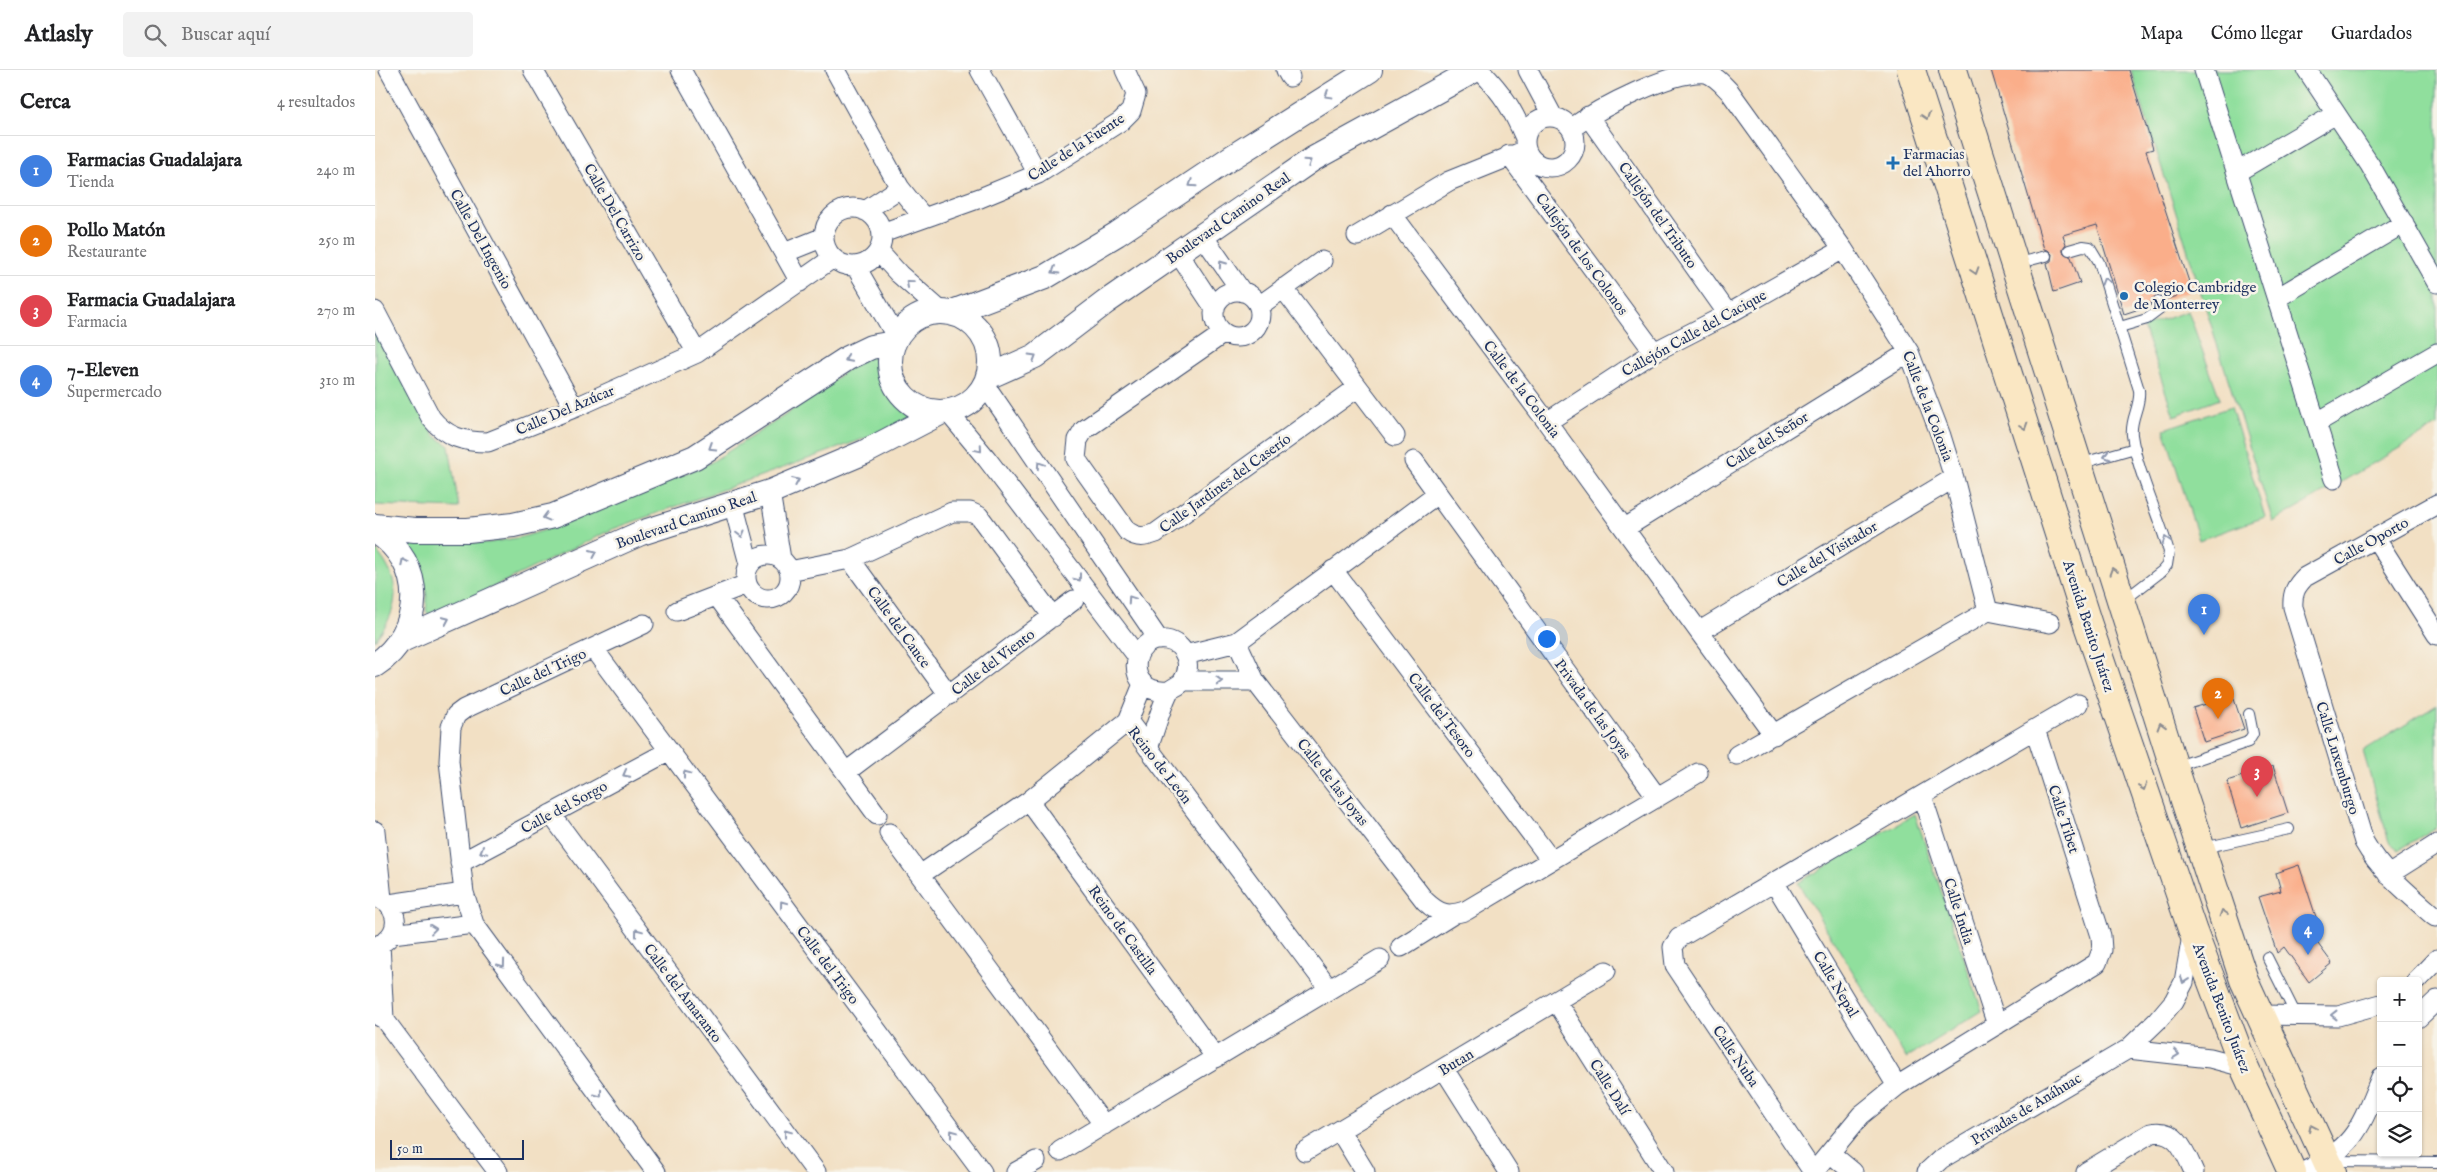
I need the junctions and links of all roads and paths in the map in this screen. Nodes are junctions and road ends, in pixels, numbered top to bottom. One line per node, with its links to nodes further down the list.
1 (389, 70): 61 (street, Calle Del Ingenio)
2 (533, 70): 57 (street, Calle Del Carrizo)
3 (681, 70): 34 (street)
4 (835, 70): 22 (street)
5 (980, 70): 21 (street, Calle de la Fuente)
6 (1125, 70): 21 (street, Calle de la Fuente)
7 (1370, 70): 50 (street, one-way to 50)
8 (1475, 70): 28 (street, Boulevard Camino Real, one-way to 8)
9 (1481, 70): 19 (street, Callejón de los Colonos)
10 (1528, 70): 16 (street)
11 (1911, 70): 137 (main road, Avenida Benito Juárez, one-way to 137)
12 (1953, 70): 39 (main road, Avenida Benito Juárez)
13 (2204, 70): 20 (street)
14 (2307, 70): 15 (street)
15 (2336, 114): 20 (street); 26 (street)
16 (1553, 116): 18 (street); 19 (street)
17 (1589, 116): 18 (street, Calle de la Colonia); 31 (street, Calle de la Colonia); 51 (street, Callejón del Tributo)
18 (1572, 128): 19 (street)
19 (1520, 148): 24 (street); 55 (street, Callejón de los Colonos)
20 (2237, 172): 45 (street)
21 (1038, 174): 25 (street, Calle de la Fuente)
22 (900, 188): 23 (street); 25 (street)
23 (865, 211): 27 (street); 30 (street)
24 (1392, 214): 29 (street); 63 (street, Calle de la Colonia)
25 (923, 217): 27 (street)
26 (2404, 222): 42 (street); 45 (street)
27 (882, 233): 33 (street)
28 (1203, 236): 35 (street, Boulevard Camino Real); 44 (street, one-way to 28)
29 (1357, 236)
30 (824, 237): 34 (street); 37 (street)
31 (1843, 248): 51 (street, Callejón Calle del Cacique); 56 (street, Calle de la Colonia)
32 (2069, 250): 52 (lane, one-way to 32)
33 (879, 252): 40 (street); 50 (street, one-way to 33)
34 (784, 253): 41 (street)
35 (1178, 253): 48 (street); 59 (street, Boulevard Camino Real, one-way to 35)
36 (2046, 256): 39 (lane)
37 (833, 258): 40 (street); 41 (street, Calle Del Azúcar)
38 (1322, 261): 43 (street)
39 (2015, 264): 68 (main road, Avenida Benito Juárez)
40 (856, 267): 54 (street)
41 (800, 282): 57 (street, Calle Del Azúcar)
42 (2437, 283)
43 (1283, 288): 47 (street); 60 (street)
44 (1242, 292): 47 (street); 48 (street)
45 (2277, 298): 64 (street)
46 (2158, 302): 52 (lane)
47 (1259, 306): 53 (street)
48 (1215, 309): 53 (street)
49 (375, 311): 61 (street, Calle Del Azúcar)
50 (946, 312): 54 (street); 59 (street)
51 (1728, 314): 55 (street, Callejón Calle del Cacique)
52 (2120, 328): 66 (lane)
53 (1224, 333): 60 (street, Calle Jardines del Caserío)
54 (895, 339): 62 (street); 75 (street, one-way to 75)
55 (1654, 352): 63 (street, Callejón Calle del Cacique)
56 (1909, 352): 69 (street, Calle de la Colonia); 76 (street, Calle del Señor)
57 (697, 353): 61 (street, Calle Del Azúcar)
58 (2437, 353): 64 (street)
59 (987, 381): 62 (street); 95 (street, one-way to 59)
60 (1357, 388): 65 (street)
61 (574, 408)
62 (945, 412): 71 (street, Boulevard Camino Real, one-way to 62); 100 (street, one-way to 100)
63 (1547, 422): 76 (street, Calle de la Colonia)
64 (2317, 423): 70 (street)
65 (1395, 436)
66 (2135, 448): 68 (lane, one-way to 68); 87 (lane, one-way to 66)
67 (1414, 461): 72 (street, Privada de las Joyas)
68 (2079, 464): 87 (main road, Avenida Benito Juárez, one-way to 68)
69 (1954, 478): 89 (street, Calle de la Colonia); 93 (street, Calle del Visitador)
70 (2334, 479)
71 (770, 492): 73 (street, Boulevard Camino Real); 81 (street)
72 (1437, 494): 82 (street); 118 (street, Privada de las Joyas)
73 (733, 503): 80 (street, one-way to 80); 98 (street, Boulevard Camino Real, one-way to 73)
74 (2437, 504): 78 (street, Calle Oporto)
75 (375, 526)
76 (1625, 528): 93 (street, Calle de la Colonia)
77 (375, 531): 98 (street, one-way to 77)
78 (2376, 538): 83 (street, Calle Oporto); 94 (street)
79 (850, 559): 81 (street); 90 (street); 105 (street, Calle del Cauce)
80 (749, 564): 81 (street); 84 (street)
81 (785, 565): 84 (street)
82 (1333, 570): 96 (street); 127 (street, Calle del Tesoro)
83 (2305, 577): 130 (street, Calle Luxemburgo)
84 (747, 584): 85 (street)
85 (717, 596): 88 (street); 115 (street)
86 (1074, 600): 90 (street, Calle del Viento)
87 (2123, 602): 114 (main road, Avenida Benito Juárez, one-way to 87)
88 (677, 611)
89 (1988, 611): 91 (street); 110 (street)
90 (1053, 617): 105 (street, Calle del Viento)
91 (2050, 623)
92 (644, 624): 97 (street)
93 (1700, 631): 110 (street, Calle de la Colonia)
94 (2437, 634)
95 (1159, 640): 99 (street); 100 (street)
96 (1237, 642): 99 (street); 102 (street, Calle de las Joyas)
97 (593, 648): 112 (street, Calle del Trigo); 128 (street, Calle del Trigo)
98 (388, 654): 101 (street)
99 (1185, 655): 104 (street)
100 (1137, 656): 103 (street)
101 (375, 680)
102 (1255, 681): 104 (street, one-way to 102); 134 (street, Calle de las Joyas)
103 (1143, 684): 104 (street); 108 (street)
104 (1176, 686): 111 (street)
105 (949, 695): 115 (street, Calle del Viento)
106 (2078, 704): 109 (street)
107 (2249, 714): 114 (lane)
108 (1128, 722): 111 (street, Reino de León); 119 (street, Reino de León)
109 (2035, 730): 117 (street); 155 (street, Calle Tibet)
110 (1774, 735): 113 (street)
111 (1148, 748): 146 (street, Reino de León)
112 (669, 751): 120 (street, Calle del Sorgo, one-way to 120); 173 (street, Calle del Trigo, one-way to 112)
113 (1737, 755)
114 (2174, 767): 126 (main road, Avenida Benito Juárez)
115 (846, 772): 121 (street)
116 (1698, 773): 118 (street)
117 (1922, 796): 131 (street); 155 (street, Calle India)
118 (1657, 798): 127 (street)
119 (1029, 801): 129 (street, Reino de León); 157 (street, Reino de Castilla)
120 (551, 814): 128 (street, Calle del Sorgo, one-way to 128); 172 (street, Calle del Amaranto, one-way to 120)
121 (877, 814)
122 (2289, 829): 126 (lane)
123 (375, 831): 133 (street)
124 (889, 833): 129 (street)
125 (2437, 844): 130 (street)
126 (2202, 849): 145 (main road, Avenida Benito Juárez, one-way to 126)
127 (1551, 860): 134 (street)
128 (461, 864): 132 (street, Calle del Trigo)
129 (920, 875): 162 (street)
130 (2388, 875): 135 (street, Calle Luxemburgo)
131 (1774, 882): 160 (street, Calle Nepal); 178 (street, Calle Nuba)
132 (463, 893): 133 (street); 136 (street, Calle del Trigo)
133 (382, 900): 138 (street)
134 (1453, 915): 139 (street)
135 (2435, 917)
136 (473, 924): 138 (street, one-way to 136); 171 (street, Calle del Trigo, one-way to 171)
137 (2193, 932): 145 (main road); 156 (street, Privadas de Anáhuac, one-way to 156); 158 (main road, Avenida Benito Juárez)
138 (382, 941): 147 (street)
139 (1401, 947)
140 (2267, 957): 153 (lane)
141 (1380, 959): 146 (street)
142 (2437, 959): 144 (street)
143 (1606, 971): 149 (street, Butan)
144 (2419, 977)
145 (2244, 980): 152 (main road, Avenida Benito Juárez)
146 (1329, 989): 157 (street)
147 (379, 998): 154 (street)
148 (2437, 1000): 151 (street)
149 (1556, 1001): 159 (street, Butan); 177 (street, Calle Dalí)
150 (2377, 1005): 153 (street, one-way to 153)
151 (2422, 1014)
152 (2260, 1015): 153 (street); 169 (main road, Avenida Benito Juárez, one-way to 152)
153 (2296, 1015)
154 (380, 1017): 170 (street)
155 (1997, 1025): 160 (street, Calle Tibet)
156 (2128, 1049): 158 (street, one-way to 158); 180 (street, Privadas de Anáhuac)
157 (1216, 1058): 162 (street)
158 (2244, 1067): 183 (main road, Avenida Benito Juárez)
159 (1444, 1069): 163 (street, Butan); 176 (street)
160 (1897, 1086): 166 (street, Calle Tibet)
161 (2377, 1087): 169 (street)
162 (1104, 1125): 164 (street)
163 (1340, 1130): 165 (street, Butan); 175 (street)
164 (1060, 1151)
165 (1305, 1151)
166 (1830, 1153): 178 (street, Calle Tibet); 179 (street)
167 (1035, 1161): 174 (street)
168 (2437, 1162): 169 (lane)
169 (2321, 1168)
170 (498, 1172)
171 (656, 1172)
172 (816, 1172)
173 (982, 1172)
174 (1016, 1172)
175 (1365, 1172)
176 (1509, 1172)
177 (1664, 1172)
178 (1813, 1172)
179 (1853, 1172)
180 (1927, 1172)
181 (2086, 1172): 182 (street)
182 (2194, 1172)
183 (2293, 1172)

